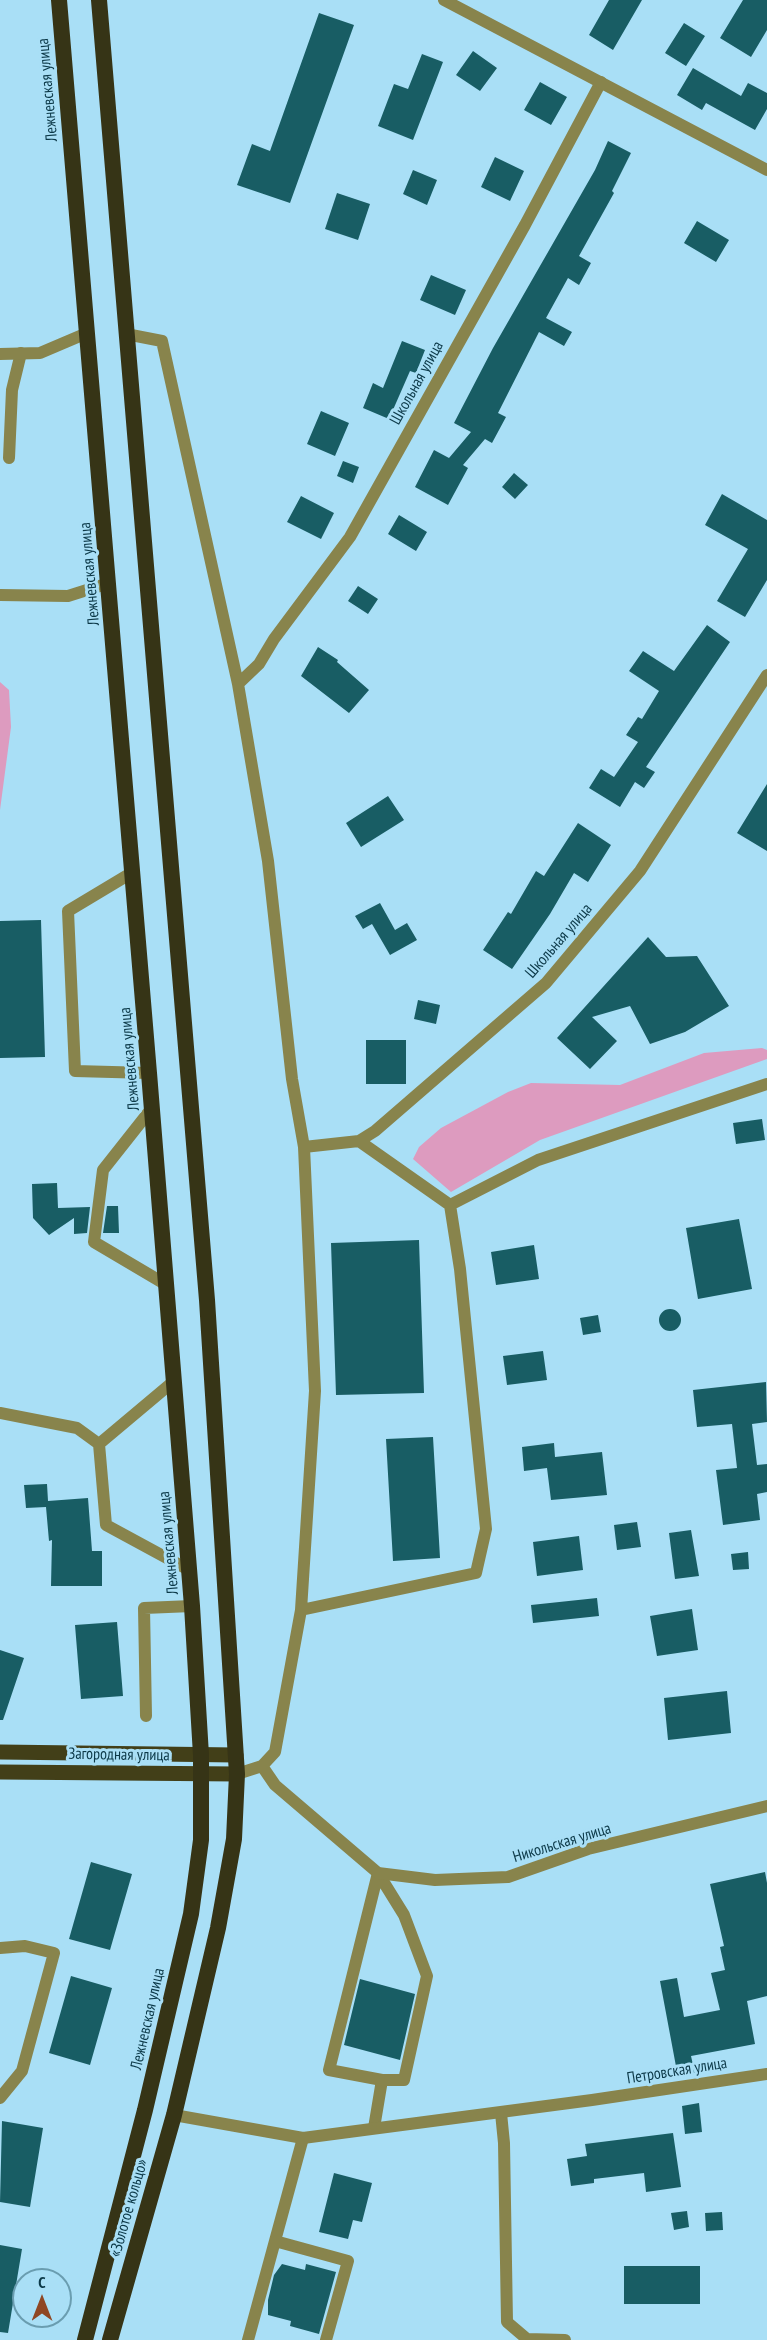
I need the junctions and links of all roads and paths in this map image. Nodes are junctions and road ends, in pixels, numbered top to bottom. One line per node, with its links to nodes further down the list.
1 (58, 0): 6 (highway, Лежневская улица)
2 (99, 0): 7 (highway)
3 (444, 0): 4 (street)
4 (601, 82): 5 (street); 14 (street, Школьная улица)
5 (767, 170)
6 (87, 333): 8 (street); 11 (highway, Лежневская улица)
7 (126, 334): 14 (street); 32 (highway)
8 (21, 353): 9 (street); 10 (street)
9 (0, 354)
10 (9, 458)
11 (109, 583): 12 (street); 15 (highway, Лежневская улица)
12 (0, 595)
13 (765, 681): 19 (street, Школьная улица)
14 (238, 684): 20 (street)
15 (133, 872): 16 (highway, Лежневская улица); 16 (street)
16 (149, 1073): 18 (highway, Лежневская улица)
17 (767, 1084): 21 (street)
18 (152, 1108): 22 (highway, Лежневская улица); 22 (street)
19 (359, 1141): 20 (street, Школьная улица); 21 (street)
20 (304, 1147): 28 (street)
21 (450, 1205): 28 (street)
22 (165, 1284): 23 (highway, Лежневская улица)
23 (174, 1381): 25 (street); 26 (highway, Лежневская улица)
24 (0, 1413): 25 (street)
25 (99, 1444): 26 (street)
26 (189, 1570): 27 (highway, Лежневская улица)
27 (192, 1606): 29 (street); 31 (highway, Лежневская улица)
28 (301, 1610): 33 (street)
29 (146, 1716)
30 (0, 1752): 31 (main road, Загородная улица)
31 (201, 1755): 32 (main road, Загородная улица); 35 (highway, Лежневская улица)
32 (236, 1755): 33 (street); 36 (highway)
33 (262, 1766): 36 (street); 38 (street)
34 (0, 1772): 35 (main road, Загородная улица)
35 (201, 1774): 36 (main road, Загородная улица); 43 (highway, Лежневская улица)
36 (237, 1774): 45 (highway, «Золотое кольцо»)
37 (767, 1806): 38 (street, Никольская улица)
38 (378, 1873): 41 (street); 41 (street)
39 (0, 1948): 42 (street)
40 (767, 2074): 44 (street, Петровская улица)
41 (382, 2080): 46 (street)
42 (0, 2098)
43 (145, 2110): 49 (highway, «Золотое кольцо»)
44 (501, 2113): 46 (street, Петровская улица); 53 (street)
45 (174, 2115): 47 (street, Петровская улица); 50 (highway, «Золотое кольцо»)
46 (374, 2128): 47 (street, Петровская улица)
47 (303, 2138): 48 (street)
48 (275, 2241): 51 (street); 52 (street)
49 (85, 2340)
50 (110, 2340)
51 (248, 2340)
52 (326, 2340)
53 (565, 2340)

